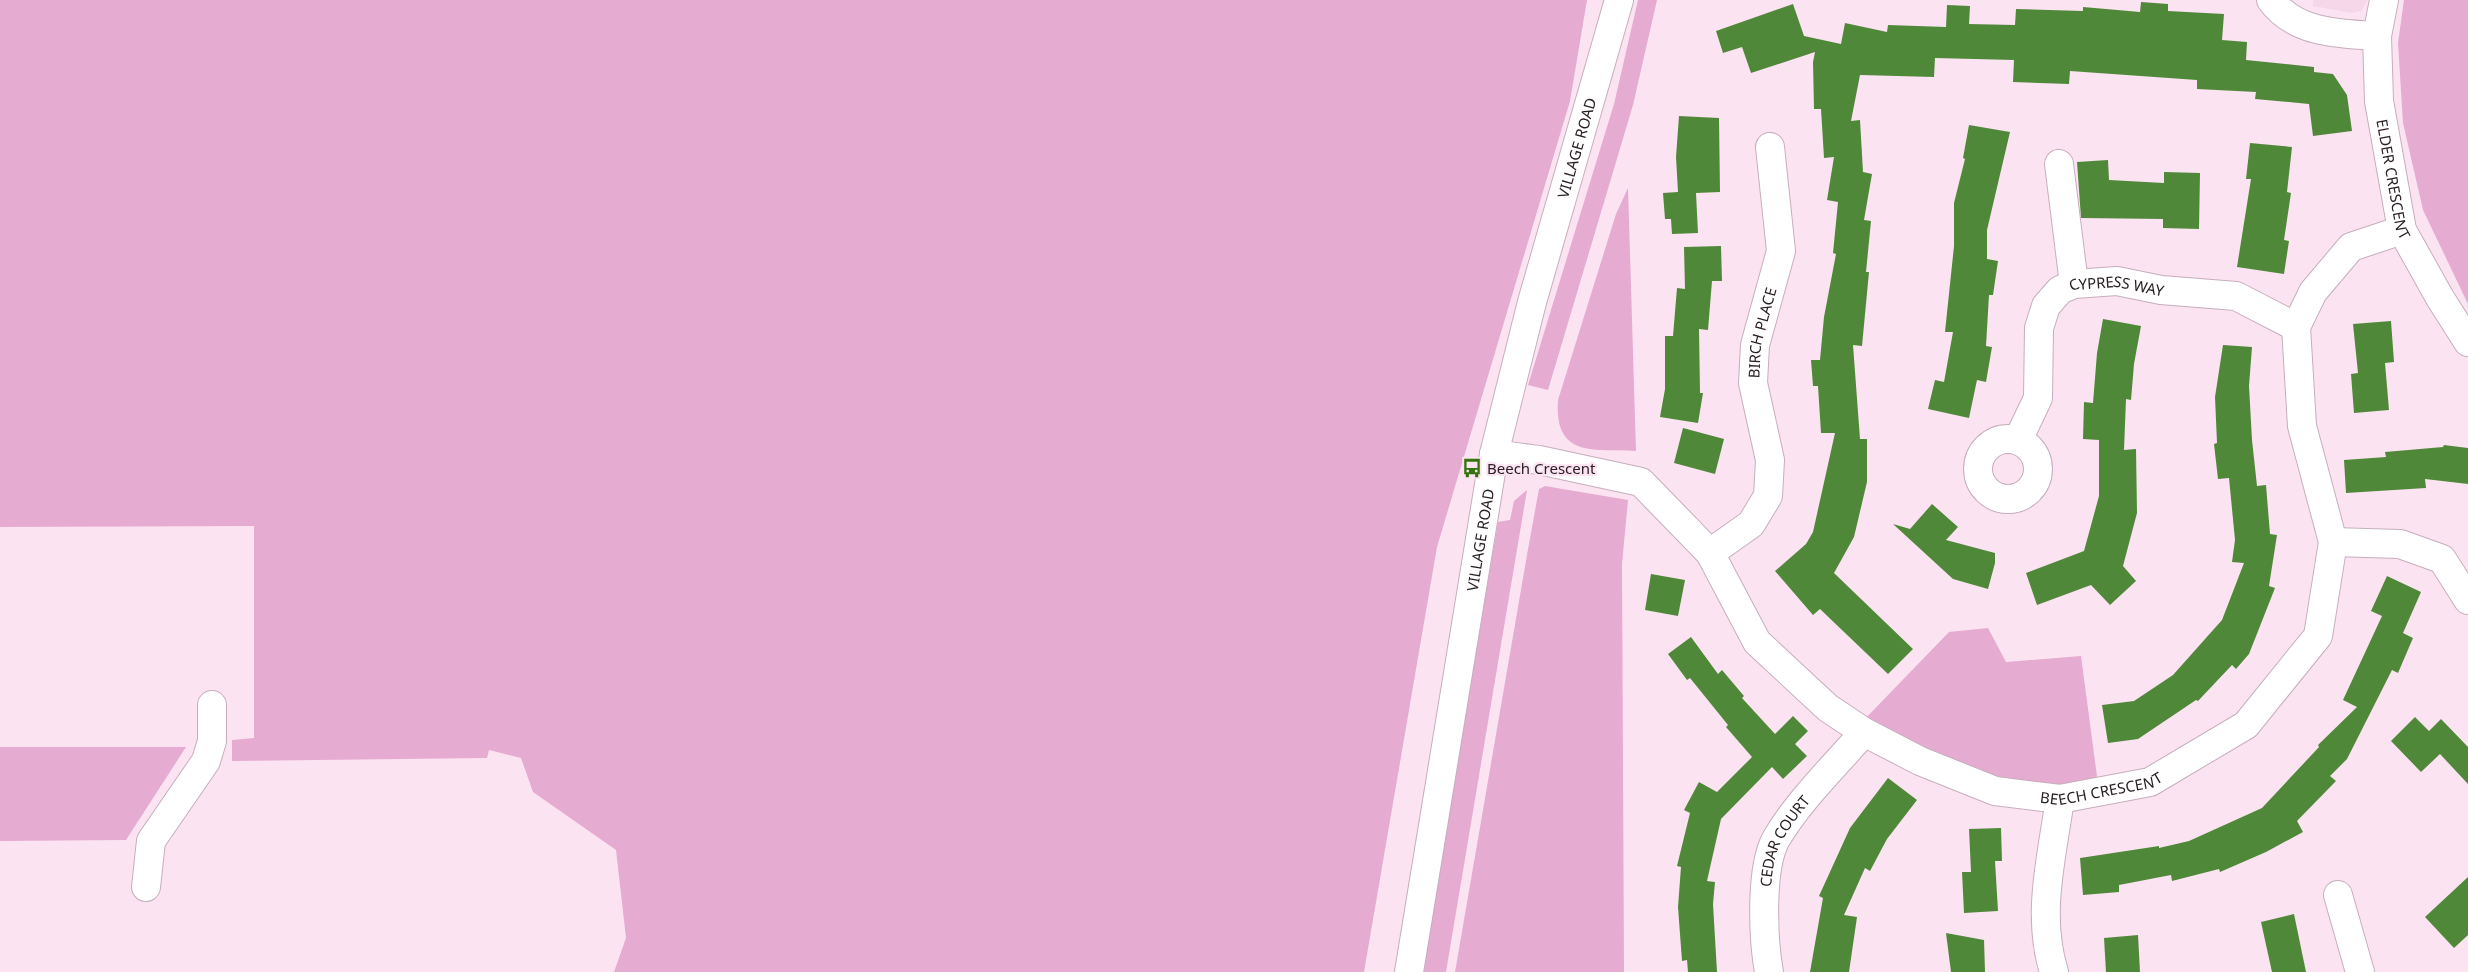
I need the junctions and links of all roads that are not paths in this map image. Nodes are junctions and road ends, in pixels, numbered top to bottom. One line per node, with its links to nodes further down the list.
1 (1619, 0): 12 (street, VILLAGE ROAD)
2 (2271, 0): 4 (street)
3 (2384, 0): 4 (street, ELDER CRESCENT)
4 (2377, 36): 7 (street, ELDER CRESCENT)
5 (1770, 147): 14 (street, BIRCH PLACE)
6 (2059, 164): 8 (street)
7 (2402, 230): 9 (street, BEECH CRESCENT); 10 (street, ELDER CRESCENT)
8 (2074, 284): 9 (street, CYPRESS WAY); 11 (street, CYPRESS WAY)
9 (2296, 327): 13 (street, BEECH CRESCENT)
10 (2468, 342)
11 (2018, 440)
12 (1494, 454): 14 (street, BEECH CRESCENT); 21 (street, VILLAGE ROAD)
13 (2333, 542): 15 (street); 18 (street, BEECH CRESCENT)
14 (1710, 553): 17 (street, BEECH CRESCENT)
15 (2468, 600)
16 (212, 705): 19 (street)
17 (1864, 732): 18 (street, BEECH CRESCENT); 22 (street, CEDAR COURT)
18 (2060, 799): 23 (street)
19 (146, 887)
20 (2338, 895): 24 (street)
21 (1409, 972)
22 (1769, 972)
23 (2054, 972)
24 (2360, 972)

